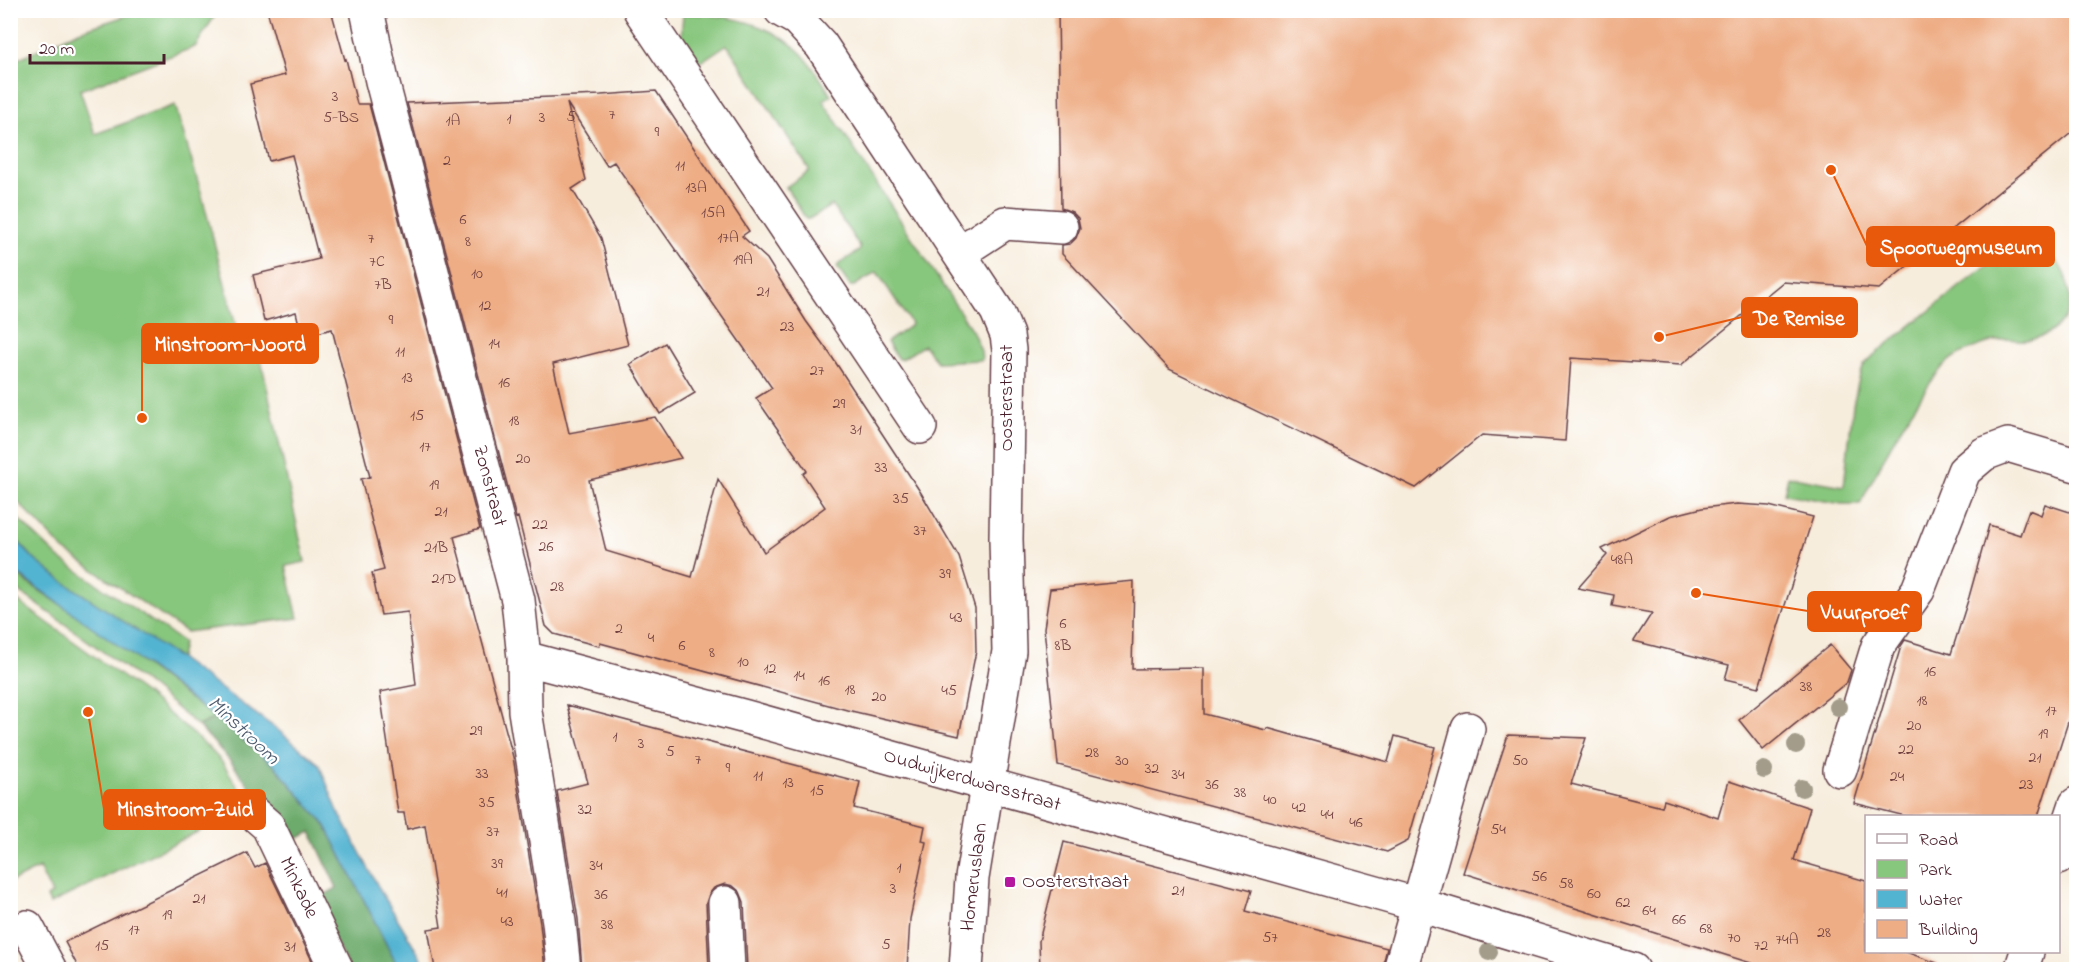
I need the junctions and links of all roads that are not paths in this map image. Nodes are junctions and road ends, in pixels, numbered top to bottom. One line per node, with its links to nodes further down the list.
1 (367, 10): 8 (street, Zonstraat)
2 (640, 10): 6 (street)
3 (781, 10): 5 (street, Oosterstraat)
4 (1061, 227): 5 (street)
5 (959, 253): 11 (street, Oosterstraat)
6 (920, 427)
7 (2076, 465): 10 (street)
8 (524, 658): 11 (street, Oudwijkerdwarsstraat); 21 (street, Zonstraat)
9 (1468, 729): 16 (street)
10 (1840, 770)
11 (987, 785): 16 (street, Oudwijkerdwarsstraat); 23 (street, Homeruslaan)
12 (2076, 804): 14 (street)
13 (252, 812): 20 (street, Minkade)
14 (2060, 852)
15 (725, 903): 22 (street)
16 (1419, 905): 24 (street); 25 (street, Oudwijkerdwarsstraat)
17 (27, 927): 19 (street)
18 (2026, 953): 26 (street)
19 (50, 969)
20 (337, 969)
21 (564, 969)
22 (728, 969)
23 (966, 969)
24 (1400, 969)
25 (1633, 969)
26 (2021, 969)

